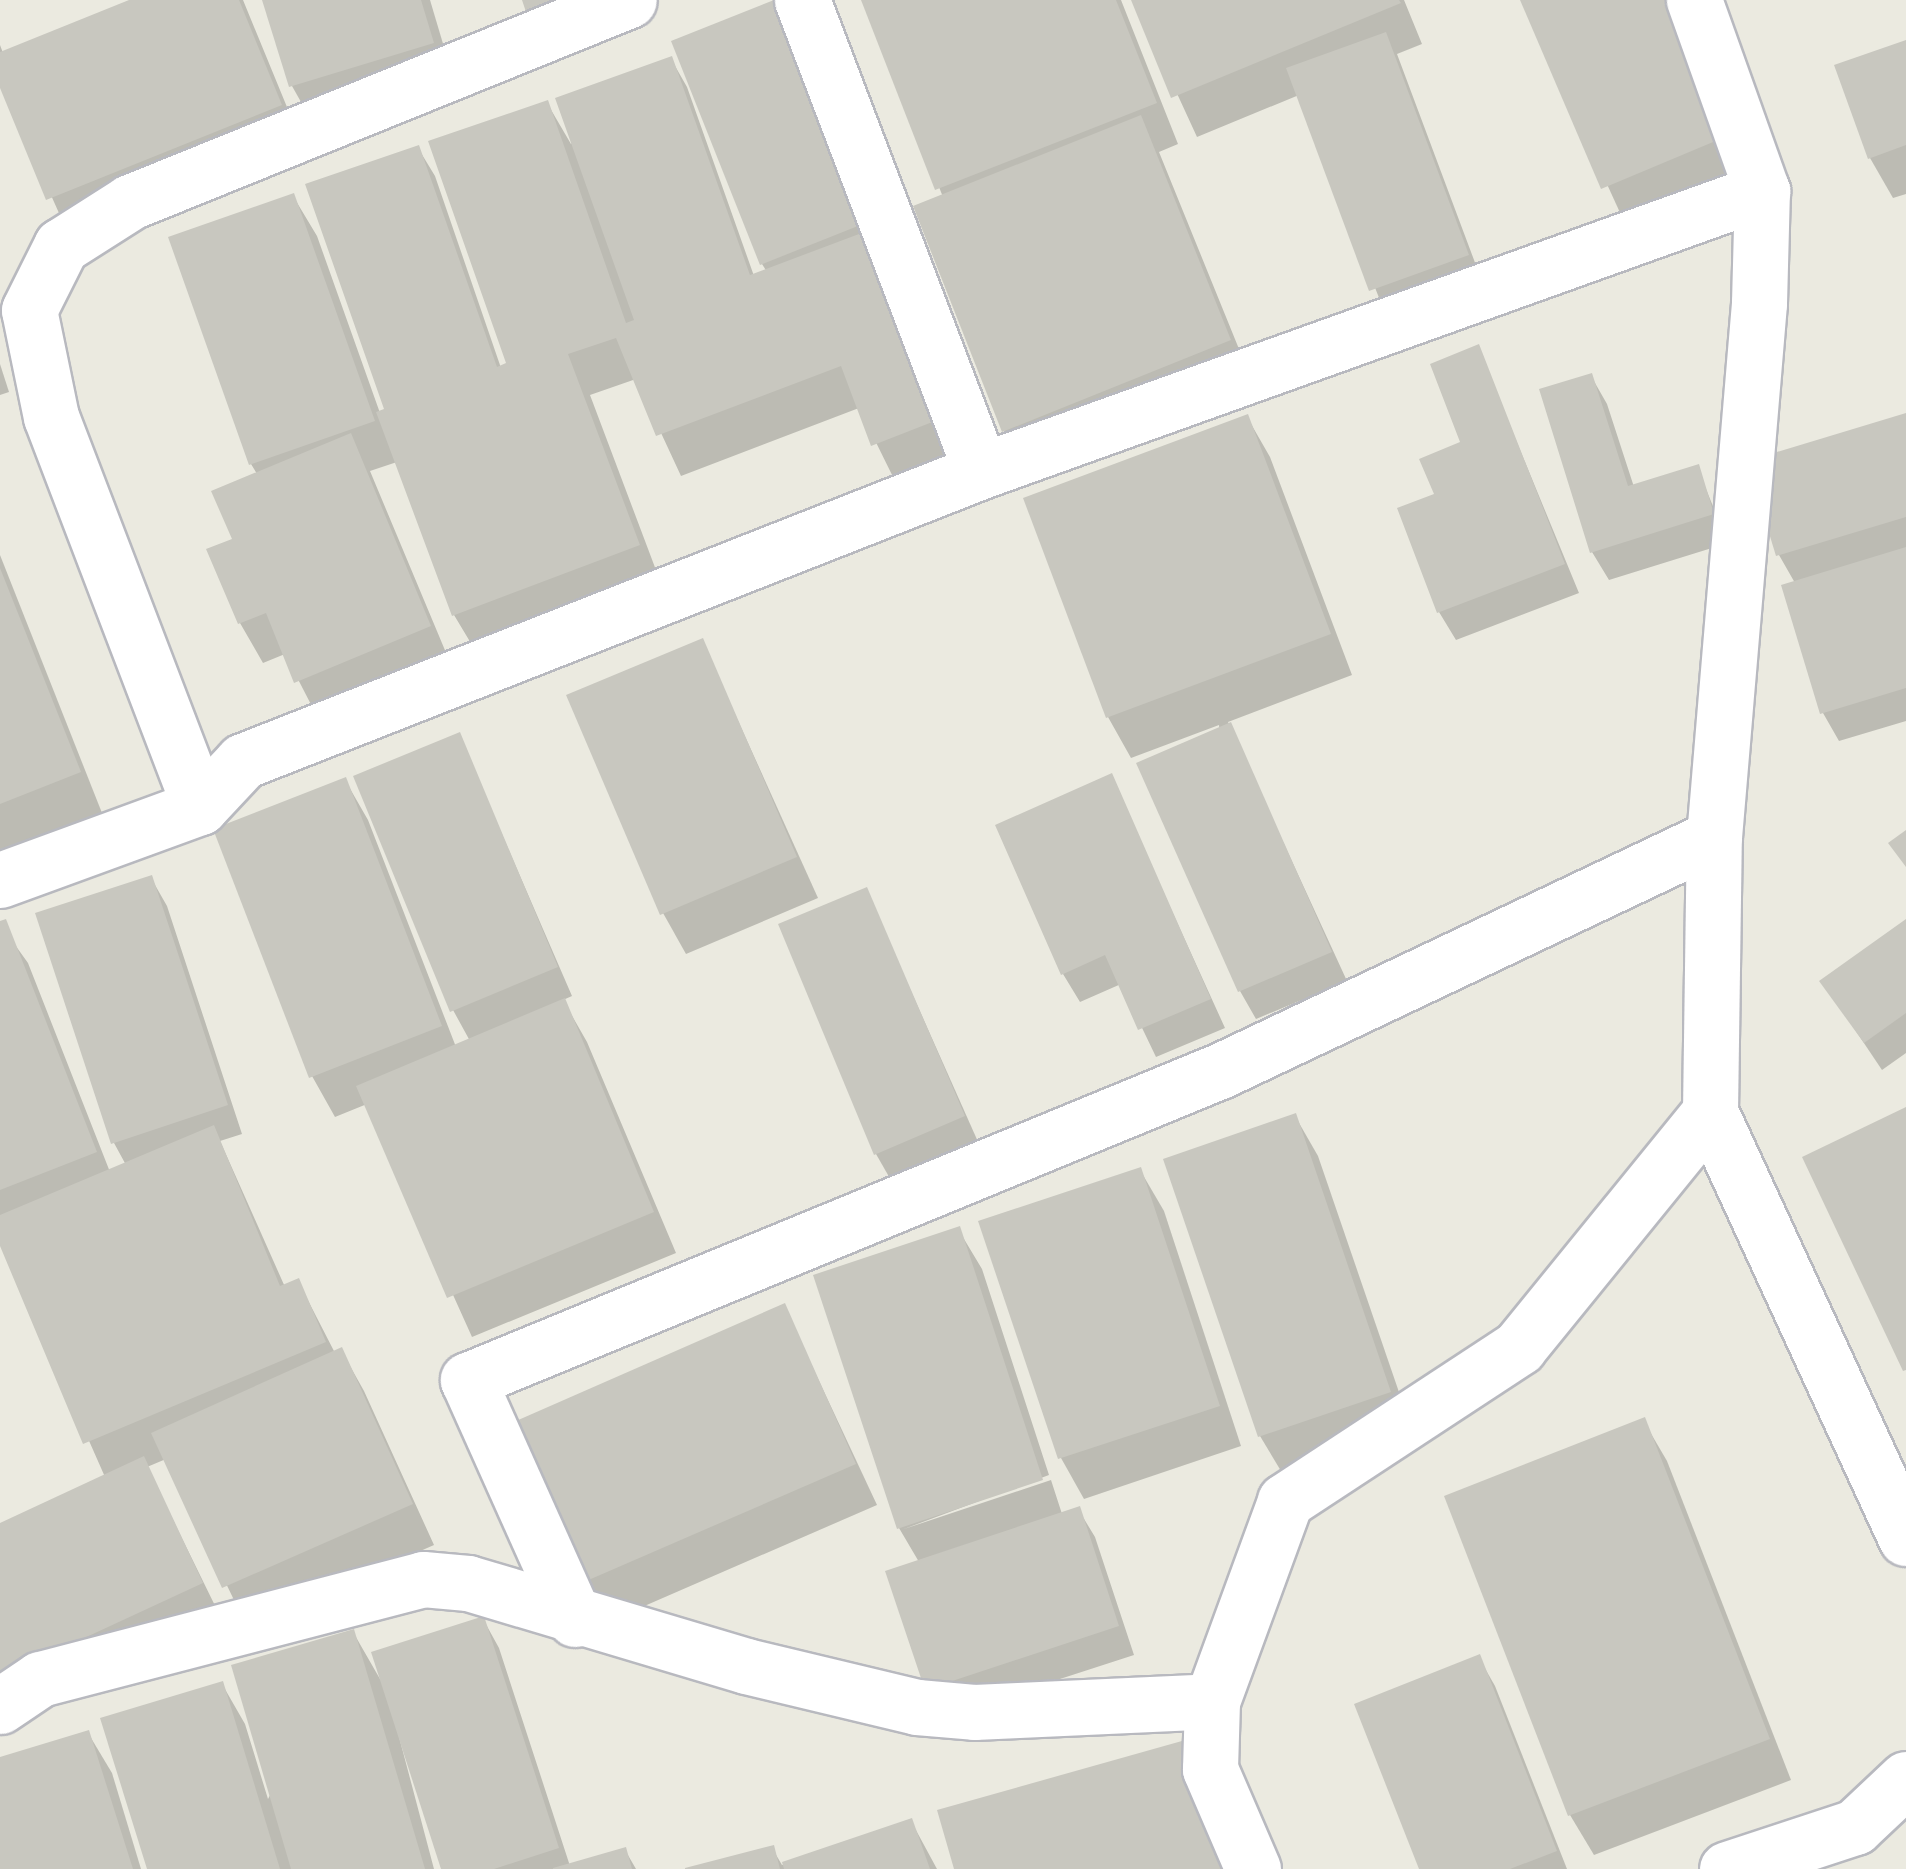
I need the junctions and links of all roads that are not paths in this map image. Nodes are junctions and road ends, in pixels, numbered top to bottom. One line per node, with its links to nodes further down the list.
1 (629, 0): 6 (street)
2 (802, 0): 5 (street)
3 (1694, 0): 4 (street)
4 (1762, 191): 5 (street); 7 (street)
5 (982, 471): 6 (street)
6 (200, 807): 8 (street)
7 (1714, 836): 9 (street); 11 (street)
8 (0, 880)
9 (1710, 1112): 10 (street); 12 (street)
10 (1906, 1538)
11 (575, 1619): 12 (street); 13 (street)
12 (1212, 1701): 15 (street)
13 (0, 1706)
14 (1906, 1779): 16 (street)
15 (1253, 1869)
16 (1727, 1869)

